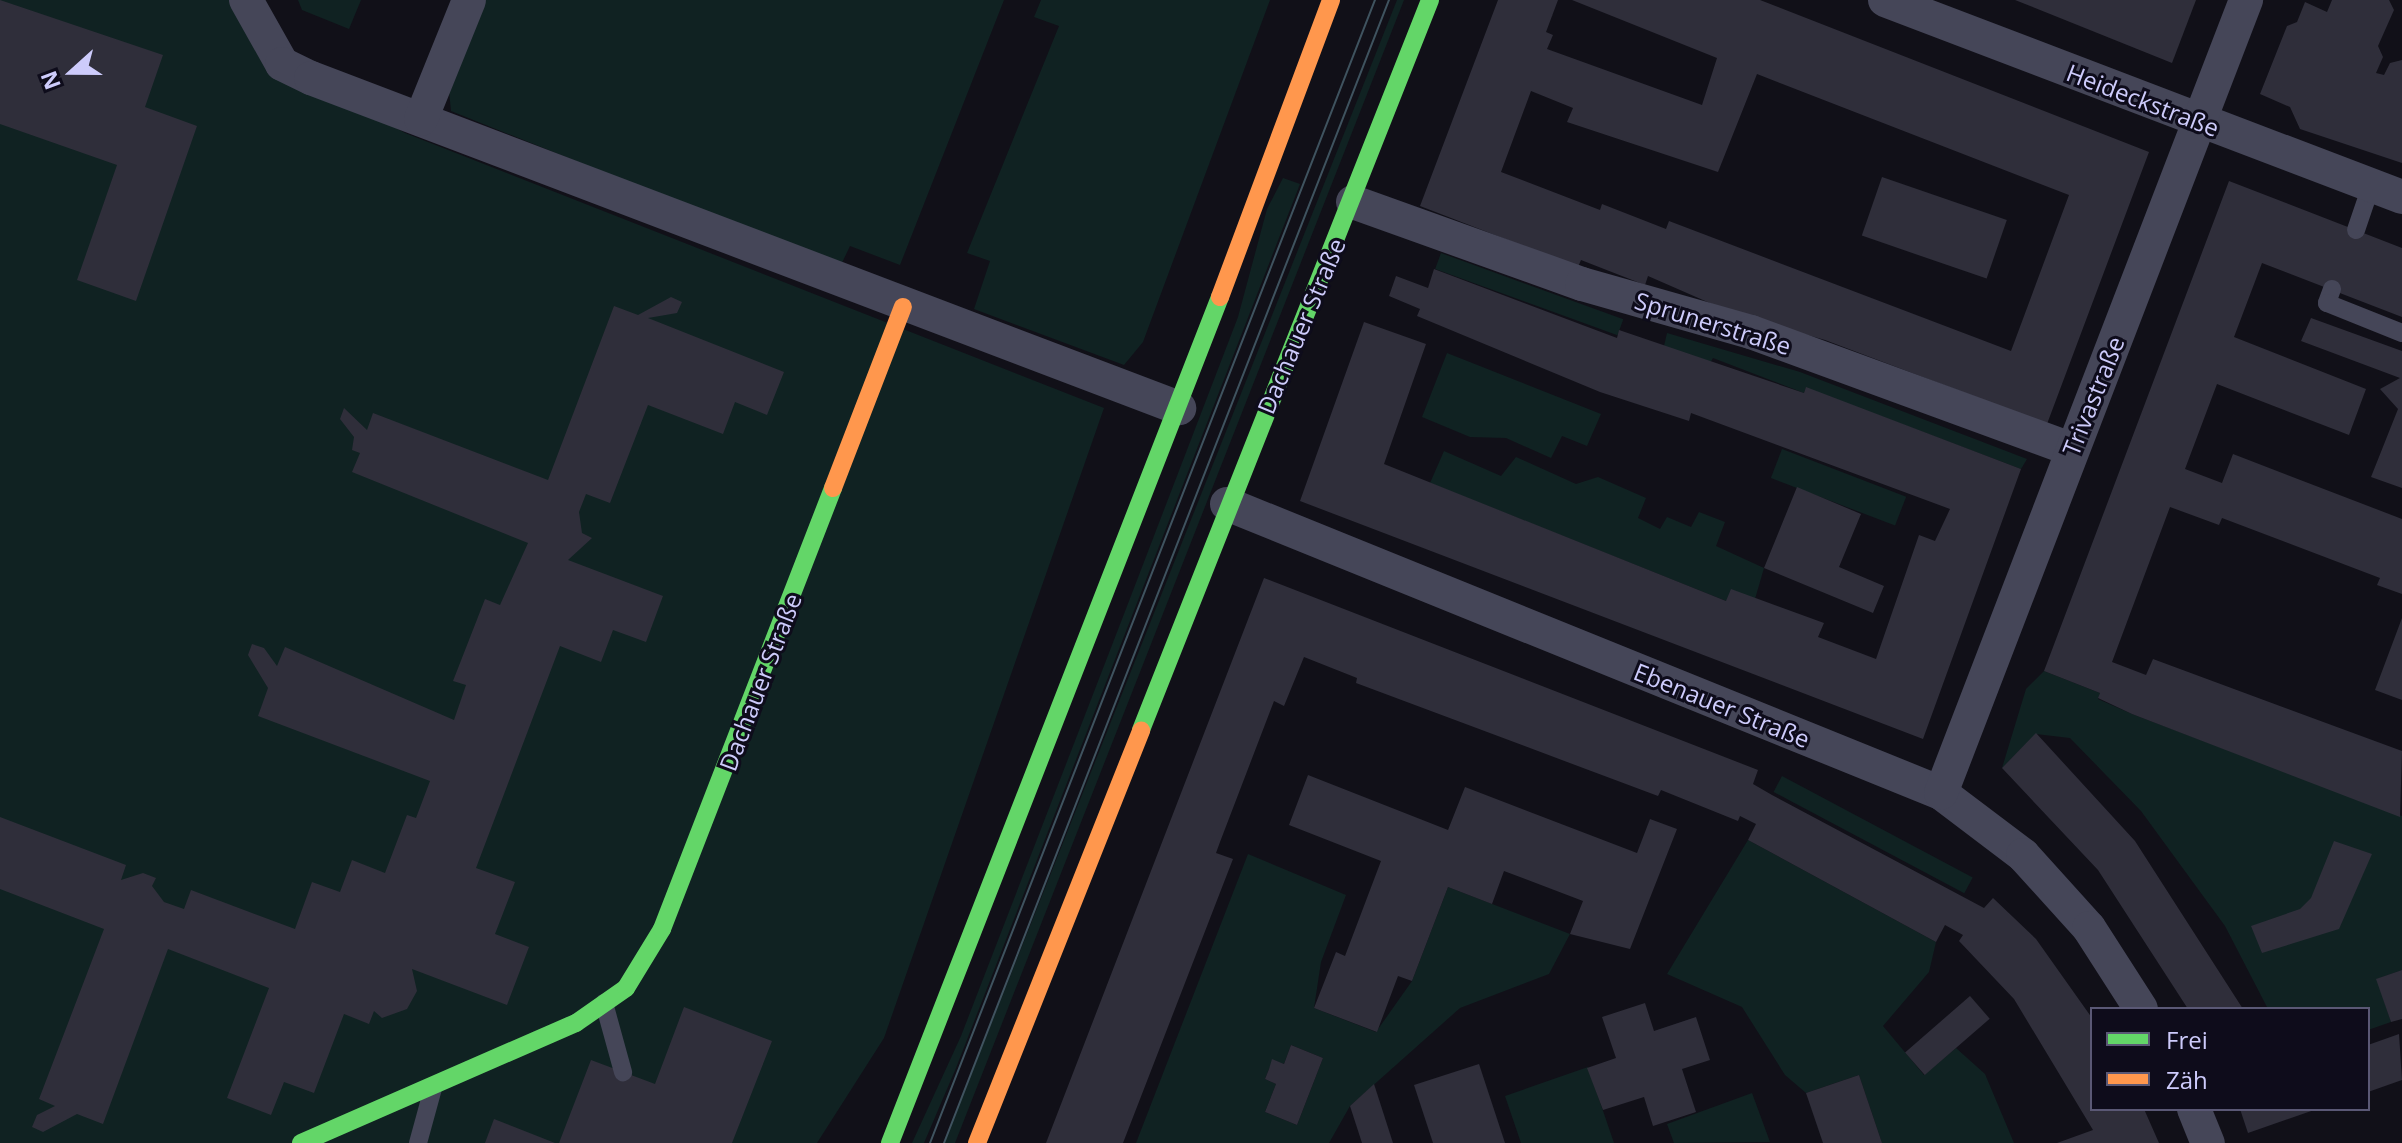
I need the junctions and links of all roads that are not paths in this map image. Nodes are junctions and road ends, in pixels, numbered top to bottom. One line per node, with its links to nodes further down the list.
1 (246, 0): 7 (street)
2 (469, 0): 7 (street)
3 (1331, 0): 15 (main road)
4 (1430, 0): 10 (main road, Dachauer Straße)
5 (1885, 0): 8 (street, Heideckstraße)
6 (2246, 0): 8 (street, Trivastraße)
7 (421, 119): 13 (street)
8 (2200, 122): 9 (street, Heideckstraße); 16 (street, Trivastraße)
9 (2387, 192): 11 (lane)
10 (1353, 202): 16 (street, Sprunerstraße); 17 (main road, Dachauer Straße)
11 (2356, 230)
12 (2332, 289): 14 (lane)
13 (903, 307): 15 (street); 19 (main road, Dachauer Straße)
14 (2402, 333)
15 (1179, 408): 26 (main road)
16 (2071, 449): 18 (street, Trivastraße)
17 (1227, 504): 18 (street, Ebenauer Straße); 27 (main road, Dachauer Straße)
18 (1941, 793): 20 (street, Ebenauer Straße)
19 (604, 1003): 21 (lane); 22 (main road, Dachauer Straße)
20 (2140, 1007)
21 (623, 1072)
22 (434, 1085): 24 (main road, Dachauer Straße); 25 (lane)
23 (2195, 1111): 28 (street)
24 (301, 1143)
25 (418, 1143)
26 (890, 1143)
27 (977, 1143)
28 (2208, 1143)

